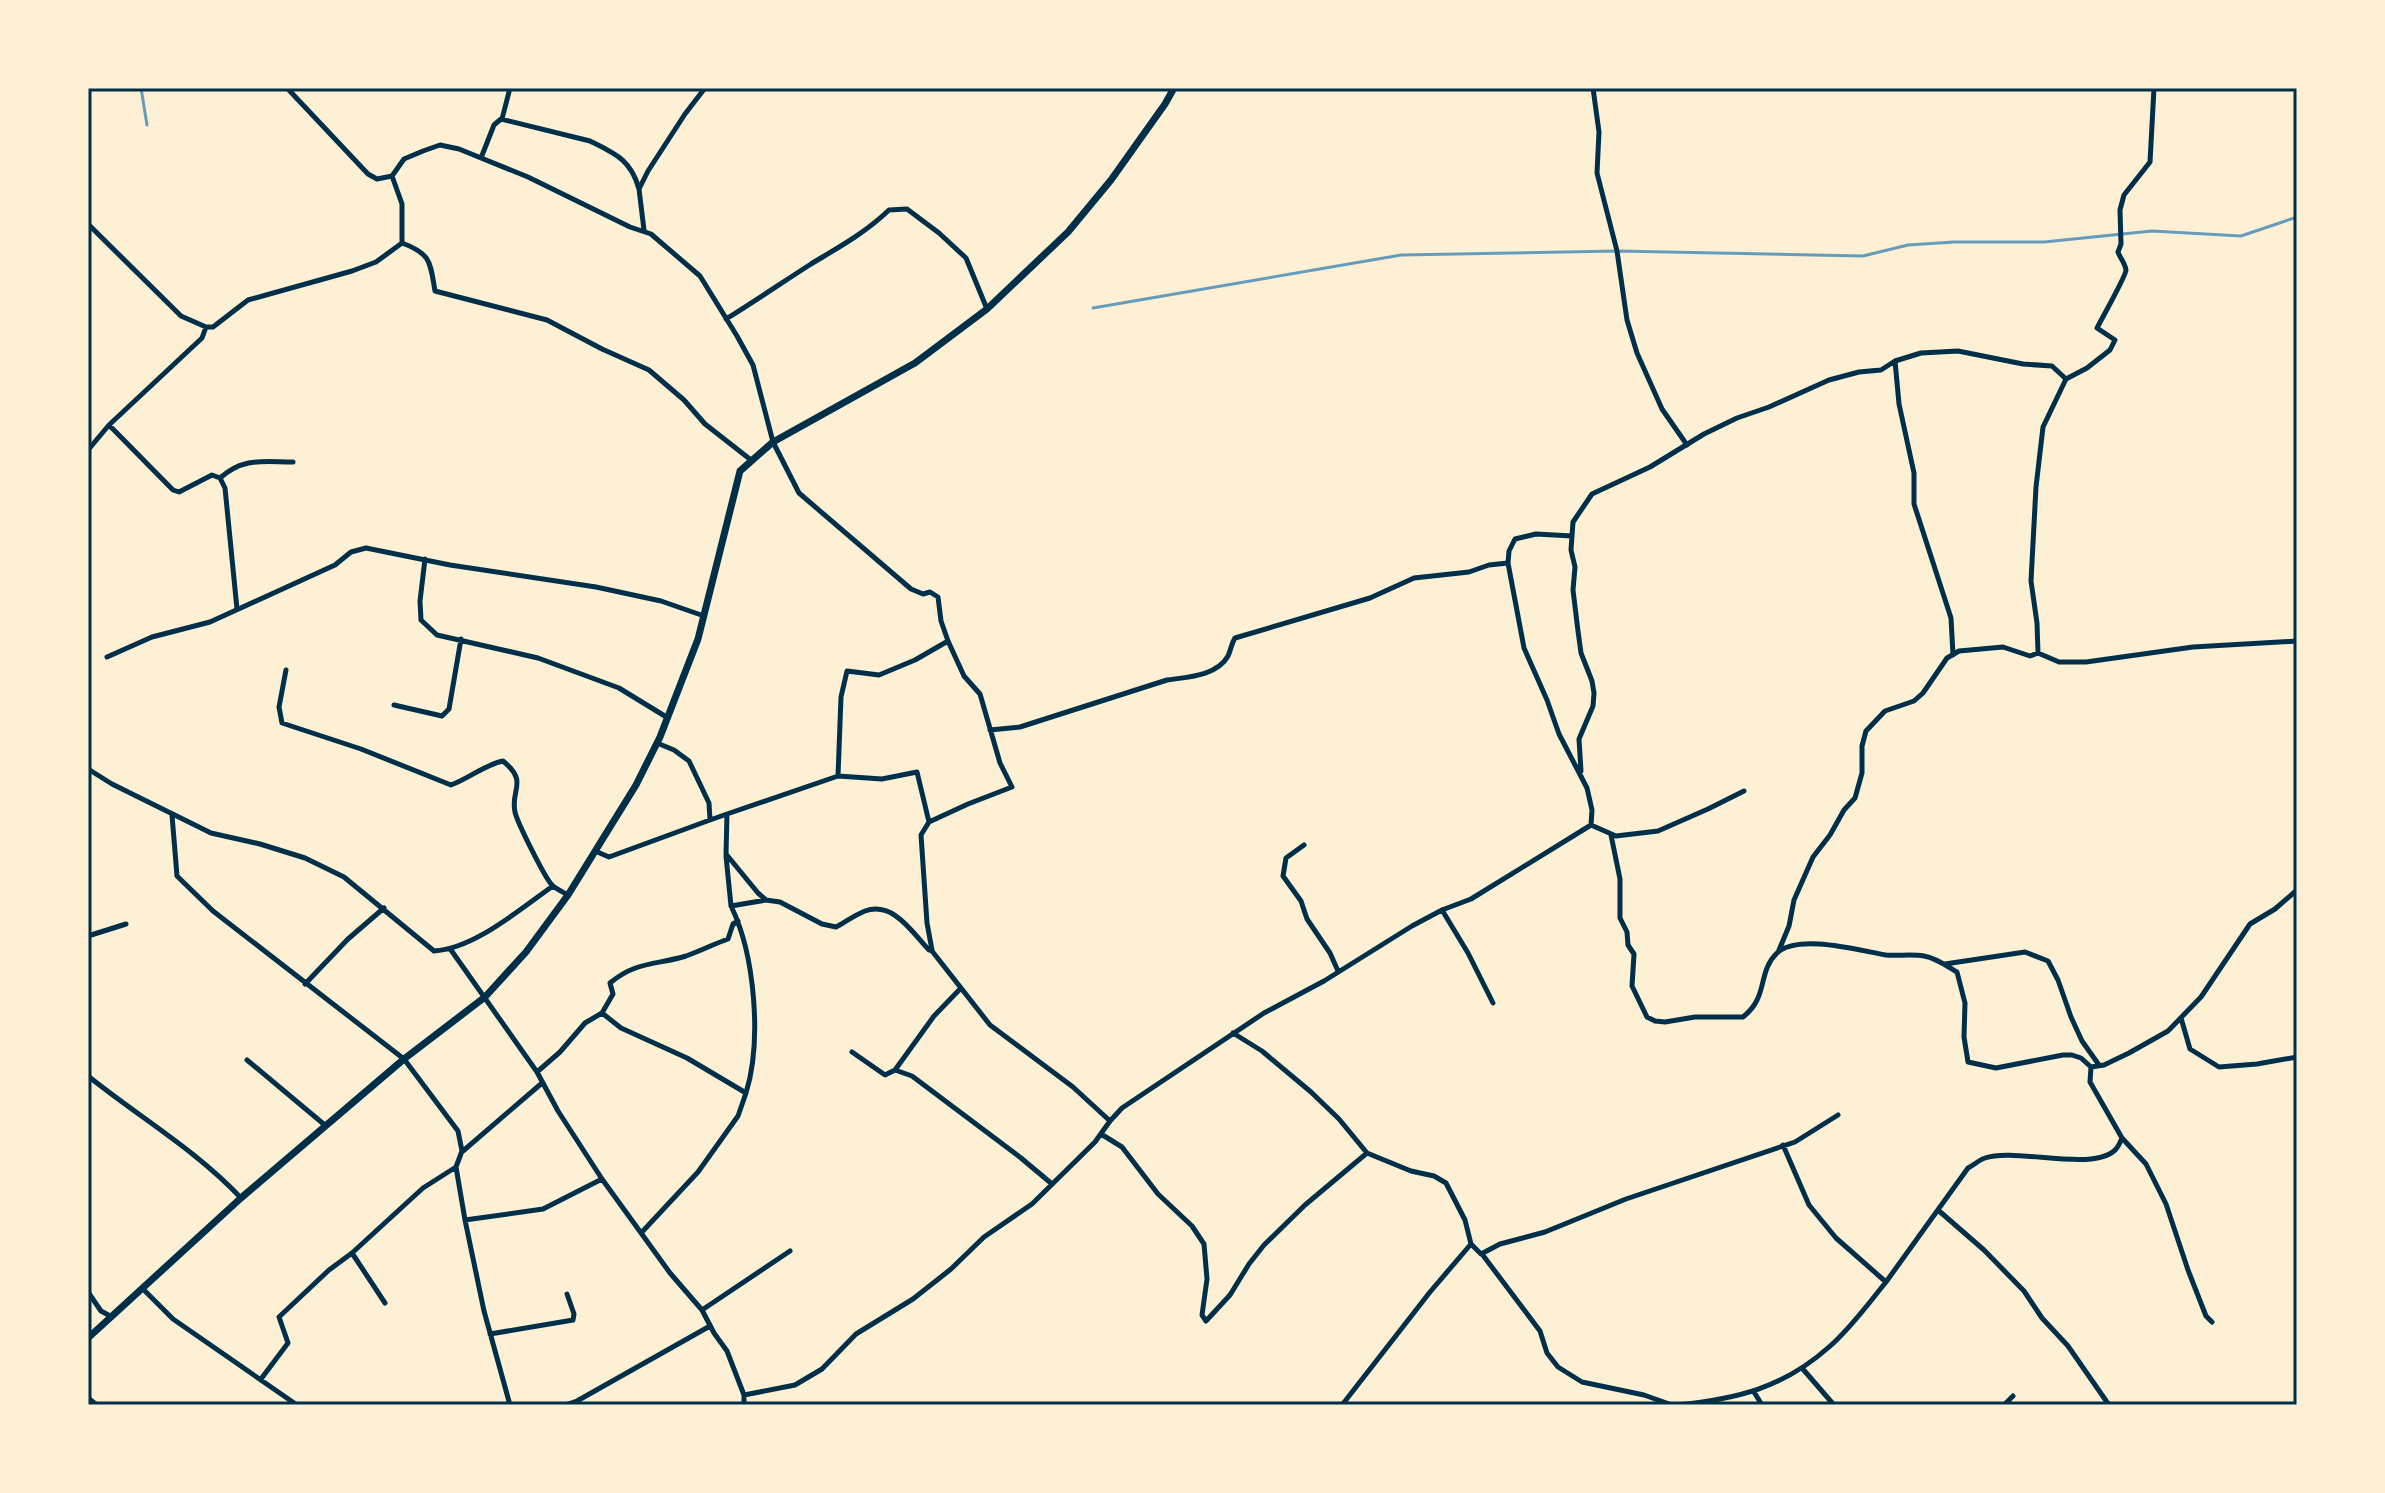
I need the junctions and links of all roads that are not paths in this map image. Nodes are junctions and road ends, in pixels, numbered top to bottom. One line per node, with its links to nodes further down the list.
1 (287, 88): 9 (street)
2 (510, 88): 7 (street)
3 (705, 88): 10 (street)
4 (1174, 88): 14 (street)
5 (1593, 88): 21 (street)
6 (2154, 88): 18 (street)
7 (502, 119): 8 (street); 10 (street)
8 (481, 158): 9 (street); 12 (street)
9 (392, 176): 13 (street)
10 (639, 189): 12 (street)
11 (88, 224): 16 (street)
12 (644, 230): 15 (street)
13 (402, 243): 16 (street); 23 (street)
14 (987, 309): 15 (street); 20 (street)
15 (726, 319): 20 (street)
16 (206, 327): 19 (street)
17 (1895, 361): 18 (street); 21 (street); 35 (street)
18 (2066, 379): 34 (street)
19 (109, 425): 22 (street); 25 (street)
20 (773, 442): 23 (street); 32 (street)
21 (1687, 445): 26 (street)
22 (88, 450)
23 (751, 460): 30 (street)
24 (293, 462): 25 (street)
25 (220, 478): 29 (street)
26 (1572, 536): 28 (street); 44 (street)
27 (425, 559): 29 (street); 30 (street); 31 (street)
28 (1508, 563): 40 (street); 44 (street)
29 (237, 609): 36 (street)
30 (704, 616): 39 (street)
31 (461, 639): 38 (street); 39 (street)
32 (948, 641): 40 (street); 43 (street)
33 (2297, 641): 34 (street)
34 (2038, 653): 35 (street)
35 (1953, 655): 66 (street)
36 (107, 657)
37 (286, 670): 55 (street)
38 (394, 705)
39 (668, 718): 41 (street)
40 (990, 730): 49 (street)
41 (657, 743): 48 (street); 53 (street)
42 (88, 769): 47 (street)
43 (838, 776): 46 (street); 49 (street)
44 (1582, 776): 50 (street)
45 (1744, 791): 51 (street)
46 (727, 814): 48 (street); 54 (street)
47 (172, 815): 60 (street); 70 (street)
48 (710, 820): 53 (street)
49 (929, 822): 67 (street)
50 (1591, 825): 51 (street); 61 (street)
51 (1611, 835): 66 (street)
52 (1304, 845): 69 (street)
53 (595, 851): 57 (street)
54 (726, 854): 58 (street); 59 (street)
55 (553, 886): 57 (street); 65 (street)
56 (2297, 890): 75 (street)
57 (568, 895): 72 (street)
58 (766, 900): 59 (street); 67 (street)
59 (731, 906): 62 (street)
60 (384, 908): 65 (street); 70 (street)
61 (1442, 910): 69 (street); 73 (street)
62 (738, 921): 74 (street); 87 (street)
63 (126, 924): 64 (street)
64 (88, 936)
65 (451, 950): 72 (street)
66 (1779, 950): 68 (street)
67 (932, 951): 71 (street)
68 (1945, 964): 81 (street); 82 (street)
69 (1338, 971): 76 (street)
70 (305, 984): 79 (street)
71 (961, 988): 83 (street); 89 (street)
72 (485, 997): 79 (street); 84 (street)
73 (1493, 1003)
74 (602, 1013): 84 (street); 87 (street)
75 (2181, 1018): 78 (street); 81 (street)
76 (1233, 1033): 89 (street); 95 (street)
77 (852, 1052): 83 (street)
78 (2297, 1057)
79 (404, 1059): 90 (street); 94 (street)
80 (247, 1060): 90 (street)
81 (2099, 1065): 82 (street)
82 (2091, 1067): 92 (street)
83 (895, 1070): 98 (street)
84 (537, 1072): 86 (street)
85 (88, 1076): 99 (street)
86 (542, 1083): 94 (street); 97 (street)
87 (746, 1093): 102 (street)
88 (1838, 1115): 93 (street)
89 (1110, 1121): 91 (street)
90 (326, 1126): 99 (street)
91 (1101, 1134): 95 (street); 98 (street)
92 (2122, 1138): 100 (street); 114 (street)
93 (1783, 1145): 106 (street); 107 (street)
94 (462, 1151): 96 (street)
95 (1367, 1153): 103 (street)
96 (456, 1167): 101 (street); 105 (street)
97 (602, 1179): 101 (street); 102 (street)
98 (1052, 1184): 121 (street)
99 (241, 1198): 108 (street)
100 (1938, 1210): 107 (street); 134 (street)
101 (465, 1220): 116 (street)
102 (642, 1232): 112 (street)
103 (1471, 1244): 106 (street); 129 (street)
104 (790, 1251): 112 (street)
105 (352, 1253): 111 (street); 119 (street)
106 (1481, 1254): 130 (street)
107 (1886, 1282): 118 (street)
108 (143, 1289): 113 (street); 119 (street)
109 (88, 1292): 113 (street)
110 (567, 1294): 116 (street)
111 (385, 1303)
112 (702, 1310): 115 (street)
113 (112, 1317): 117 (street)
114 (2212, 1322)
115 (710, 1326): 121 (street); 127 (street)
116 (490, 1334): 126 (street)
117 (88, 1338)
118 (1802, 1368): 120 (street); 132 (street)
119 (261, 1379): 125 (street)
120 (1754, 1392): 130 (street); 131 (street)
121 (744, 1395): 128 (street)
122 (2013, 1396): 133 (street)
123 (88, 1398): 124 (street)
124 (97, 1405)
125 (297, 1405)
126 (510, 1405)
127 (565, 1405)
128 (744, 1405)
129 (1342, 1405)
130 (1675, 1405)
131 (1762, 1405)
132 (1834, 1405)
133 (2004, 1405)
134 (2109, 1405)

